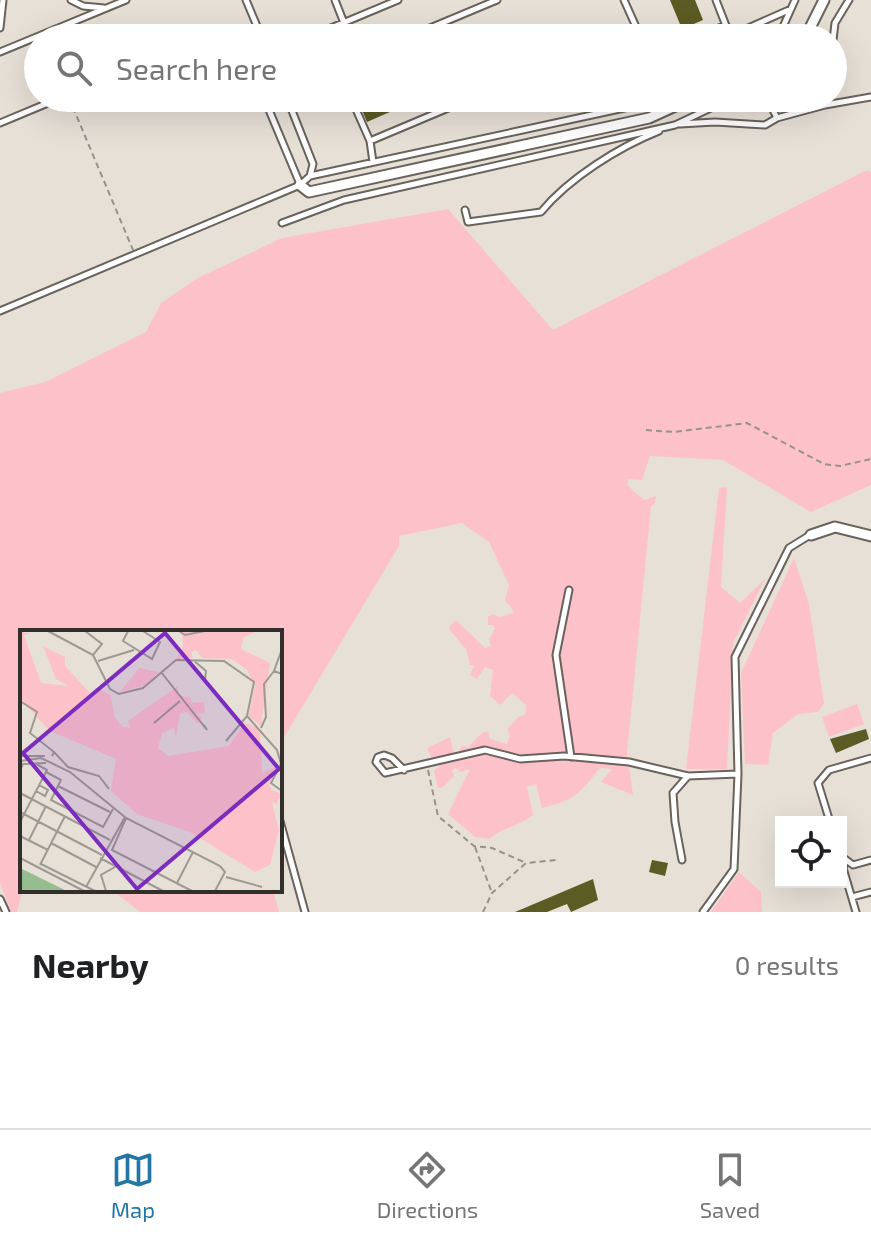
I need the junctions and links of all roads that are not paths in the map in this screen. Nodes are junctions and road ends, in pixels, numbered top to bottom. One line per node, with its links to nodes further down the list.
1 (3, 0): 25 (lane)
2 (71, 0): 13 (lane)
3 (126, 0): 13 (lane)
4 (246, 0): 17 (lane)
5 (335, 0): 15 (lane)
6 (398, 0): 15 (lane)
7 (497, 0): 18 (lane)
8 (624, 0): 19 (lane)
9 (716, 0): 20 (lane)
10 (795, 0): 14 (lane)
11 (824, 0): 23 (street)
12 (849, 0): 24 (lane)
13 (105, 8): 16 (lane)
14 (791, 9): 21 (lane); 22 (lane)
15 (344, 23)
16 (67, 24)
17 (256, 24)
18 (440, 24)
19 (634, 24)
20 (726, 24)
21 (757, 24)
22 (784, 24)
23 (812, 24)
24 (835, 24)
25 (0, 28)
26 (24, 42): 27 (lane)
27 (0, 52)
28 (871, 97): 29 (lane)
29 (847, 101)
30 (26, 112): 41 (lane)
31 (270, 112): 46 (lane)
32 (293, 112): 45 (lane)
33 (357, 112): 43 (lane)
34 (439, 112): 43 (lane)
35 (606, 112): 44 (lane)
36 (662, 112): 46 (street)
37 (702, 112): 42 (lane)
38 (774, 112): 40 (lane)
39 (799, 112): 40 (lane)
40 (777, 118): 42 (lane)
41 (0, 123)
42 (675, 125): 47 (lane); 48 (lane)
43 (370, 141): 44 (lane)
44 (373, 162): 45 (lane)
45 (310, 176): 46 (lane)
46 (300, 185): 49 (lane)
47 (465, 210)
48 (282, 223)
49 (0, 311)
50 (811, 535): 51 (street); 56 (lane)
51 (871, 536)
52 (569, 590): 53 (lane)
53 (571, 757): 55 (lane); 57 (lane)
54 (871, 758): 58 (lane)
55 (404, 770): 55 (lane)
56 (738, 774): 57 (lane); 69 (lane)
57 (688, 776): 60 (lane)
58 (828, 816)
59 (282, 828): 68 (lane)
60 (682, 860)
61 (871, 860): 62 (lane)
62 (847, 861)
63 (847, 881): 65 (lane)
64 (871, 892): 65 (lane)
65 (852, 897): 70 (lane)
66 (0, 899): 67 (lane)
67 (6, 912)
68 (305, 912)
69 (703, 912)
70 (856, 912)

